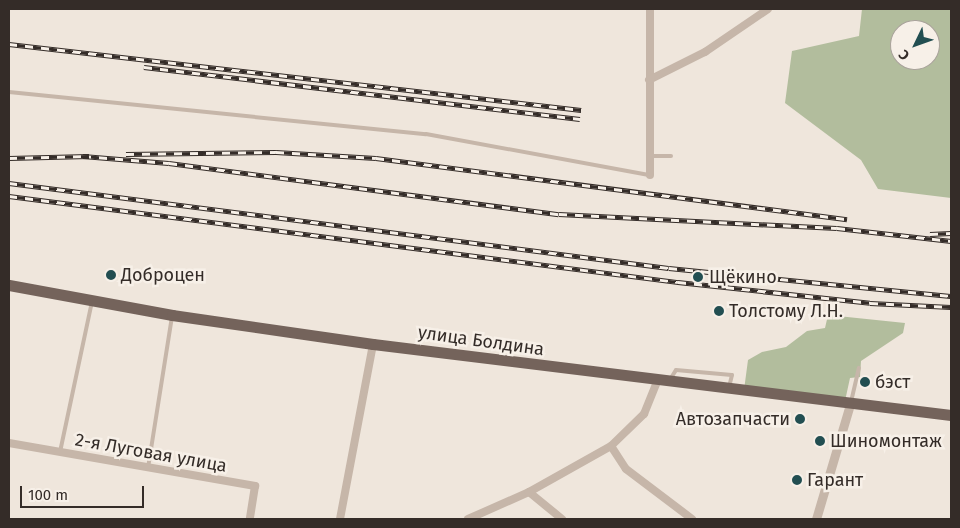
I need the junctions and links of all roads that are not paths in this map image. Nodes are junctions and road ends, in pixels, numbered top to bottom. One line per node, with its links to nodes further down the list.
1 (650, 9): 3 (street)
2 (768, 9): 3 (street)
3 (649, 80): 5 (street)
4 (9, 92): 7 (lane)
5 (651, 156): 6 (lane); 7 (street)
6 (671, 156)
7 (650, 175)
8 (9, 285): 9 (main road, улица Болдина)
9 (93, 300): 10 (main road, улица Болдина); 18 (lane)
10 (172, 315): 11 (main road, улица Болдина); 19 (lane)
11 (372, 344): 13 (main road, улица Болдина); 22 (street)
12 (859, 368): 14 (lane)
13 (657, 381): 14 (main road, улица Болдина); 17 (street)
14 (850, 404): 15 (main road, улица Болдина); 26 (street)
15 (951, 415)
16 (9, 443): 18 (street, 2-я Луговая улица)
17 (611, 446): 20 (street); 25 (street)
18 (60, 452): 19 (street, 2-я Луговая улица)
19 (148, 468): 21 (street, 2-я Луговая улица)
20 (528, 492): 23 (street); 24 (street)
21 (250, 519)
22 (340, 519)
23 (468, 519)
24 (562, 519)
25 (692, 519)
26 (817, 519)

